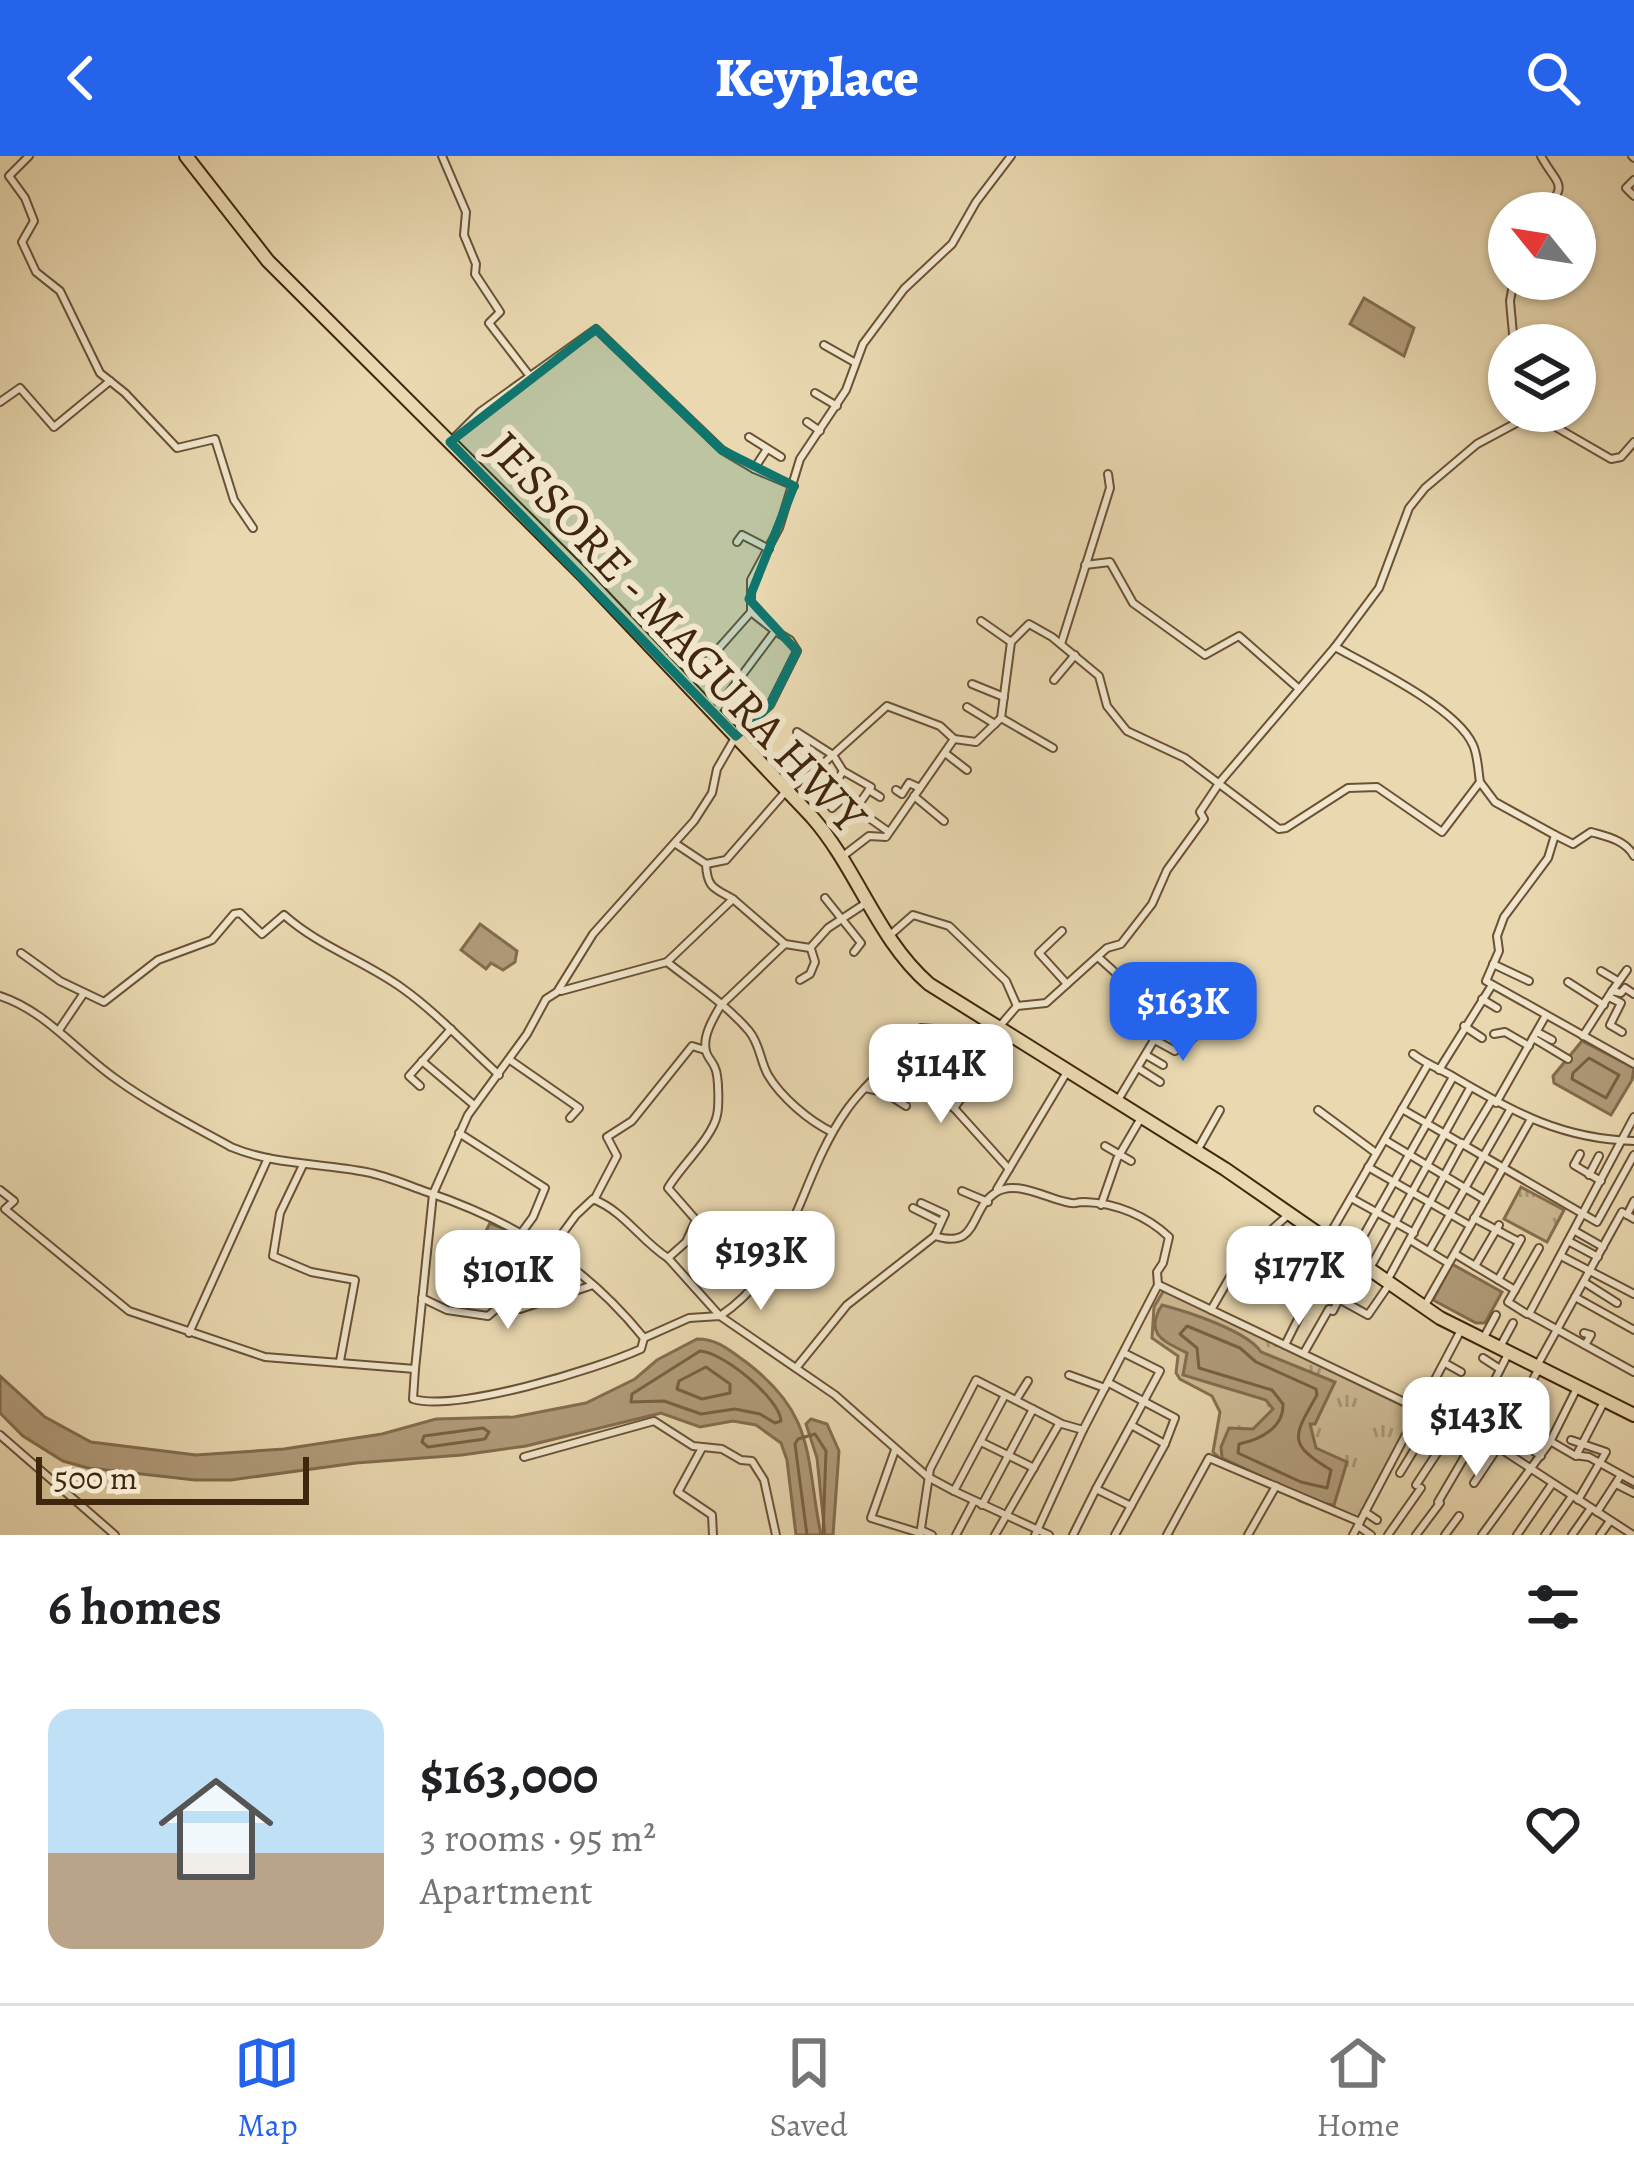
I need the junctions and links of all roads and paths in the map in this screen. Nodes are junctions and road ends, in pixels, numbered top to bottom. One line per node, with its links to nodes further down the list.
1 (29, 156): 12 (street)
2 (186, 156): 21 (highway, JESSORE - MAGURA HWY)
3 (442, 156): 11 (street)
4 (1011, 156): 10 (street)
5 (1541, 156): 7 (street)
6 (1634, 180): 8 (street)
7 (1561, 192)
8 (1634, 196)
9 (824, 346): 10 (street)
10 (854, 362): 15 (street)
11 (530, 375): 21 (street); 25 (street)
12 (110, 381): 14 (street); 28 (street)
13 (815, 393): 15 (street)
14 (0, 402)
15 (837, 406): 17 (street)
16 (807, 422): 17 (street)
17 (820, 431): 27 (street)
18 (1499, 432): 37 (street)
19 (1564, 432): 22 (street)
20 (748, 437): 23 (street)
21 (450, 442): 40 (highway, JESSORE - MAGURA HWY)
22 (1634, 442)
23 (767, 448): 24 (street); 25 (street)
24 (781, 457)
25 (754, 469): 27 (street)
26 (1108, 474): 31 (street)
27 (794, 486): 30 (street)
28 (253, 528)
29 (736, 542): 30 (street)
30 (769, 550): 32 (street)
31 (1085, 565): 36 (street); 42 (street)
32 (751, 612): 34 (street); 40 (street)
33 (981, 621): 35 (street)
34 (775, 631): 45 (street); 48 (street)
35 (1011, 642): 36 (street); 43 (street)
36 (1061, 644): 38 (street)
37 (1335, 647): 42 (street); 56 (street)
38 (1075, 655): 39 (street); 55 (street)
39 (1054, 680)
40 (688, 683): 45 (highway, JESSORE - MAGURA HWY)
41 (972, 684): 43 (street)
42 (1298, 688): 55 (street)
43 (1004, 697): 46 (street)
44 (967, 707): 46 (street)
45 (714, 713): 48 (highway, JESSORE - MAGURA HWY)
46 (998, 721): 49 (street); 50 (street)
47 (796, 732): 52 (street)
48 (736, 736): 57 (highway, JESSORE - MAGURA HWY); 66 (street)
49 (954, 739): 51 (street); 52 (street)
50 (1053, 748)
51 (945, 753): 53 (street); 60 (street)
52 (833, 755): 54 (street); 57 (street)
53 (967, 770)
54 (843, 771): 58 (street); 62 (street)
55 (1220, 782): 56 (street); 80 (street)
56 (1480, 782): 65 (street)
57 (787, 790): 68 (highway, JESSORE - MAGURA HWY); 69 (street)
58 (869, 790): 61 (street); 62 (street)
59 (896, 790): 60 (street)
60 (917, 792): 63 (street); 64 (street)
61 (880, 797)
62 (857, 807): 64 (street)
63 (944, 821)
64 (890, 832): 68 (street)
65 (1556, 835): 67 (street); 82 (street)
66 (676, 844): 69 (street); 94 (street)
67 (1634, 856)
68 (842, 857): 72 (highway, JESSORE - MAGURA HWY)
69 (706, 864): 71 (street)
70 (825, 898): 73 (street)
71 (733, 899): 76 (street); 81 (street)
72 (869, 902): 73 (street); 75 (highway, JESSORE - MAGURA HWY)
73 (842, 919): 77 (street); 78 (street)
74 (1062, 931): 90 (street)
75 (889, 936): 103 (street); 111 (highway, JESSORE - MAGURA HWY)
76 (785, 944): 77 (street); 102 (street)
77 (810, 948): 86 (street)
78 (854, 952)
79 (21, 953): 96 (street)
80 (1098, 957): 90 (street); 93 (street)
81 (668, 962): 94 (street); 102 (street)
82 (1493, 964): 87 (street); 92 (street)
83 (1627, 970): 89 (street)
84 (1601, 971): 89 (street)
85 (1131, 972): 101 (street)
86 (800, 980)
87 (1529, 981)
88 (1568, 982): 99 (street)
89 (1618, 982): 99 (street)
90 (1067, 984): 103 (street)
91 (1187, 985): 101 (street)
92 (1492, 985): 100 (street); 106 (street)
93 (1115, 986)
94 (557, 992): 126 (street)
95 (1205, 993): 105 (street)
96 (84, 994): 109 (street); 110 (street)
97 (1634, 994): 99 (street)
98 (0, 996): 110 (street)
99 (1608, 998): 112 (street); 116 (street)
100 (1482, 999): 104 (street); 108 (street)
101 (1177, 1001): 105 (street); 107 (street)
102 (722, 1005): 121 (street); 155 (street)
103 (1017, 1006): 111 (street)
104 (1497, 1008)
105 (1195, 1010): 114 (street)
106 (1546, 1015): 116 (street); 118 (street)
107 (1161, 1027): 113 (street); 119 (street)
108 (1464, 1027): 117 (street); 133 (street)
109 (451, 1029): 127 (street); 135 (street)
110 (58, 1031): 171 (street)
111 (1002, 1032): 131 (street); 134 (highway, JESSORE - MAGURA HWY); 145 (street)
112 (1622, 1032)
113 (1198, 1033)
114 (1236, 1034)
115 (1494, 1034): 118 (street)
116 (1583, 1036): 128 (street)
117 (1482, 1038)
118 (1533, 1039): 120 (street); 125 (street); 141 (street)
119 (1155, 1040): 122 (street); 124 (street)
120 (1552, 1040)
121 (705, 1051): 189 (street); 203 (street)
122 (1175, 1051)
123 (1413, 1054): 130 (street)
124 (1146, 1055): 129 (street); 132 (street)
125 (1568, 1059)
126 (510, 1060): 135 (street); 150 (street)
127 (422, 1061): 138 (street); 143 (street)
128 (1634, 1064)
129 (1163, 1065)
130 (1427, 1066): 133 (street); 146 (street)
131 (886, 1067): 139 (street); 145 (street)
132 (1138, 1068): 137 (street); 142 (street)
133 (1439, 1070): 136 (street)
134 (1067, 1072): 142 (highway, JESSORE - MAGURA HWY); 177 (street)
135 (499, 1075): 143 (street)
136 (1453, 1076): 140 (street); 154 (street)
137 (1160, 1082)
138 (420, 1086)
139 (866, 1088): 144 (street); 155 (street)
140 (1470, 1088): 141 (street); 157 (street)
141 (1494, 1101): 149 (street); 161 (street)
142 (1117, 1103): 151 (highway, JESSORE - MAGURA HWY)
143 (475, 1106): 156 (street)
144 (905, 1106)
145 (954, 1108): 177 (street)
146 (1402, 1109): 154 (street); 158 (street)
147 (1220, 1110): 163 (street)
148 (1318, 1110): 164 (street)
149 (1510, 1110): 153 (street); 169 (street)
150 (570, 1118)
151 (1141, 1118): 163 (highway, JESSORE - MAGURA HWY); 167 (street)
152 (1634, 1118): 159 (street)
153 (1531, 1119): 159 (street); 176 (street)
154 (1425, 1122): 157 (street); 165 (street)
155 (833, 1132): 231 (street)
156 (459, 1133): 187 (street); 209 (street)
157 (1444, 1133): 161 (street); 174 (street)
158 (1384, 1140): 164 (street); 165 (street)
159 (1621, 1141): 160 (street); 181 (street)
160 (1634, 1141)
161 (1464, 1144): 169 (street); 179 (street)
162 (1105, 1146): 167 (street)
163 (1196, 1152): 199 (highway, JESSORE - MAGURA HWY)
164 (1376, 1153): 175 (street)
165 (1408, 1154): 174 (street); 180 (street)
166 (1580, 1154): 178 (street)
167 (1119, 1155): 172 (street); 195 (street)
168 (1634, 1155): 196 (street)
169 (1483, 1156): 176 (street); 182 (street)
170 (1599, 1156): 178 (street)
171 (268, 1158): 173 (street); 249 (street)
172 (1131, 1161)
173 (303, 1165): 187 (street); 259 (street)
174 (1426, 1166): 179 (street); 186 (street)
175 (1368, 1167): 180 (street); 188 (street)
176 (1503, 1168): 190 (street); 201 (street)
177 (1009, 1169): 185 (street)
178 (1589, 1175): 181 (street)
179 (1445, 1176): 182 (street); 193 (street)
180 (1393, 1180): 186 (street); 198 (street)
181 (1601, 1181): 201 (street)
182 (1465, 1188): 190 (street); 200 (street)
183 (0, 1190): 249 (street)
184 (962, 1191): 192 (street)
185 (995, 1192): 192 (street); 195 (street)
186 (1412, 1192): 193 (street); 206 (street)
187 (433, 1194): 209 (street); 236 (street)
188 (1351, 1198): 198 (street); 212 (street)
189 (594, 1200): 216 (street); 222 (street)
190 (1485, 1200): 205 (street)
191 (1634, 1201): 202 (street)
192 (988, 1202): 210 (street)
193 (1431, 1202): 200 (street); 211 (street)
194 (922, 1203): 204 (street)
195 (1101, 1205): 233 (street)
196 (1608, 1206): 201 (street); 202 (street)
197 (913, 1208): 204 (street)
198 (1375, 1210): 206 (street); 218 (street)
199 (1289, 1214): 212 (highway, JESSORE - MAGURA HWY); 241 (street)
200 (1450, 1214): 205 (street); 217 (street)
201 (1584, 1214): 208 (street)
202 (1628, 1216): 214 (street)
203 (696, 1220): 222 (street); 231 (street)
204 (941, 1222): 210 (street)
205 (1472, 1222): 207 (street); 219 (street)
206 (1396, 1223): 211 (street); 226 (street)
207 (1497, 1227): 224 (street); 228 (street)
208 (1575, 1231): 213 (street); 214 (street)
209 (522, 1232): 216 (street)
210 (935, 1236): 263 (street)
211 (1412, 1237): 217 (street); 230 (street)
212 (1327, 1240): 218 (highway, JESSORE - MAGURA HWY)
213 (1570, 1242): 220 (street); 221 (street)
214 (1603, 1243): 221 (street)
215 (1539, 1248): 234 (street)
216 (550, 1251): 225 (street)
217 (1429, 1251): 223 (street)
218 (1346, 1252): 226 (highway, JESSORE - MAGURA HWY); 253 (street)
219 (1454, 1253): 223 (street); 224 (street)
220 (1562, 1257): 227 (street); 243 (street)
221 (1598, 1257): 227 (street)
222 (668, 1258): 244 (street)
223 (1449, 1263): 239 (street)
224 (1475, 1266): 228 (street)
225 (575, 1270): 232 (street); 240 (street)
226 (1369, 1270): 230 (highway, JESSORE - MAGURA HWY)
227 (1590, 1271): 229 (street); 235 (street)
228 (1498, 1280): 234 (street)
229 (1584, 1282): 237 (street); 238 (street)
230 (1388, 1283): 239 (highway, JESSORE - MAGURA HWY); 256 (street)
231 (758, 1284): 244 (street)
232 (593, 1285): 240 (street); 251 (street)
233 (1158, 1285): 241 (street); 257 (street)
234 (1515, 1290): 243 (street)
235 (1634, 1294)
236 (422, 1298): 240 (street); 262 (street)
237 (1575, 1298): 247 (street); 248 (street)
238 (1617, 1303)
239 (1424, 1307): 246 (highway, JESSORE - MAGURA HWY)
240 (520, 1309)
241 (1211, 1310): 253 (street)
242 (1496, 1315): 252 (street)
243 (1531, 1315): 247 (street)
244 (721, 1316): 251 (street); 263 (street)
245 (1513, 1323): 255 (street)
246 (1461, 1330): 252 (highway, JESSORE - MAGURA HWY); 260 (street)
247 (1557, 1330): 254 (street); 261 (street)
248 (1634, 1330)
249 (189, 1334): 259 (street)
250 (1590, 1335): 254 (street)
251 (644, 1338): 262 (street)
252 (1483, 1340): 255 (highway, JESSORE - MAGURA HWY)
253 (1285, 1345): 280 (street)
254 (1585, 1345): 266 (street)
255 (1504, 1349): 261 (highway, JESSORE - MAGURA HWY); 264 (street)
256 (1305, 1351)
257 (1124, 1353): 270 (street); 274 (street)
258 (1483, 1358): 264 (street)
259 (340, 1361): 262 (street)
260 (1445, 1363): 265 (street); 275 (street)
261 (1540, 1364): 269 (highway, JESSORE - MAGURA HWY); 282 (street)
262 (415, 1369)
263 (796, 1369): 299 (street)
264 (1500, 1369): 276 (street)
265 (1461, 1372)
266 (1634, 1372)
267 (1069, 1375): 270 (street)
268 (1028, 1381): 273 (street)
269 (1579, 1384): 272 (highway, JESSORE - MAGURA HWY); 294 (street)
270 (1107, 1385): 274 (street); 288 (street)
271 (1005, 1395): 273 (street); 293 (street); 309 (street)
272 (1605, 1399): 277 (highway, JESSORE - MAGURA HWY); 296 (street)
273 (1016, 1400): 278 (street)
274 (1144, 1401): 286 (street); 295 (street)
275 (1426, 1401): 279 (street); 280 (street)
276 (1483, 1402): 282 (street); 287 (street)
277 (1619, 1407): 281 (highway, JESSORE - MAGURA HWY); 284 (street)
278 (1033, 1409): 285 (street); 300 (street)
279 (1439, 1409): 283 (street); 307 (street)
280 (1421, 1410): 322 (street)
281 (1634, 1415)
282 (1513, 1419): 289 (street); 294 (street)
283 (1458, 1421): 287 (street); 343 (street)
284 (1611, 1422)
285 (1059, 1423): 288 (street); 305 (street)
286 (1131, 1425): 295 (street); 315 (street)
287 (1470, 1429): 290 (street)
288 (1083, 1430): 329 (street)
289 (1505, 1432): 298 (street); 301 (street)
290 (1478, 1434): 298 (street); 344 (street)
291 (0, 1435): 330 (street)
292 (1571, 1440): 296 (street)
293 (981, 1442): 300 (street); 316 (street)
294 (1550, 1442): 301 (street); 302 (street)
295 (1165, 1444): 320 (street)
296 (1582, 1444): 302 (street); 304 (street)
297 (703, 1447): 303 (street); 331 (street); 332 (street)
298 (1498, 1447): 306 (street); 311 (street)
299 (896, 1450): 309 (street); 328 (street)
300 (1008, 1455): 305 (street); 319 (street)
301 (1541, 1456): 306 (street)
302 (1576, 1456): 304 (street)
303 (524, 1457)
304 (1599, 1463): 308 (street); 318 (street)
305 (1034, 1468): 324 (street)
306 (1531, 1469): 312 (street); 346 (street)
307 (1400, 1473)
308 (1621, 1475): 310 (street); 313 (street)
309 (928, 1477): 316 (street); 328 (street)
310 (1634, 1482)
311 (1474, 1483)
312 (1553, 1483): 318 (street); 347 (street)
313 (1616, 1484): 317 (street); 321 (street)
314 (1276, 1486): 327 (street); 339 (street); 340 (street)
315 (1096, 1489): 320 (street); 337 (street)
316 (954, 1491): 319 (street)
317 (1634, 1493)
318 (1575, 1498): 321 (street); 348 (street)
319 (978, 1503): 324 (street); 334 (street)
320 (1131, 1506): 338 (street)
321 (1594, 1510): 326 (street); 349 (street)
322 (1365, 1513): 325 (street); 327 (street)
323 (1459, 1516): 345 (street)
324 (1006, 1517): 329 (street); 335 (street)
325 (1377, 1520)
326 (1610, 1520): 350 (street); 351 (street)
327 (1359, 1524): 341 (street); 342 (street)
328 (920, 1533): 333 (street)
329 (1036, 1533): 336 (street)
330 (115, 1535)
331 (713, 1535)
332 (776, 1535)
333 (932, 1535)
334 (956, 1535)
335 (995, 1535)
336 (1049, 1535)
337 (1073, 1535)
338 (1115, 1535)
339 (1167, 1535)
340 (1248, 1535)
341 (1353, 1535)
342 (1370, 1535)
343 (1388, 1535)
344 (1416, 1535)
345 (1445, 1535)
346 (1482, 1535)
347 (1517, 1535)
348 (1545, 1535)
349 (1572, 1535)
350 (1600, 1535)
351 (1633, 1535)

